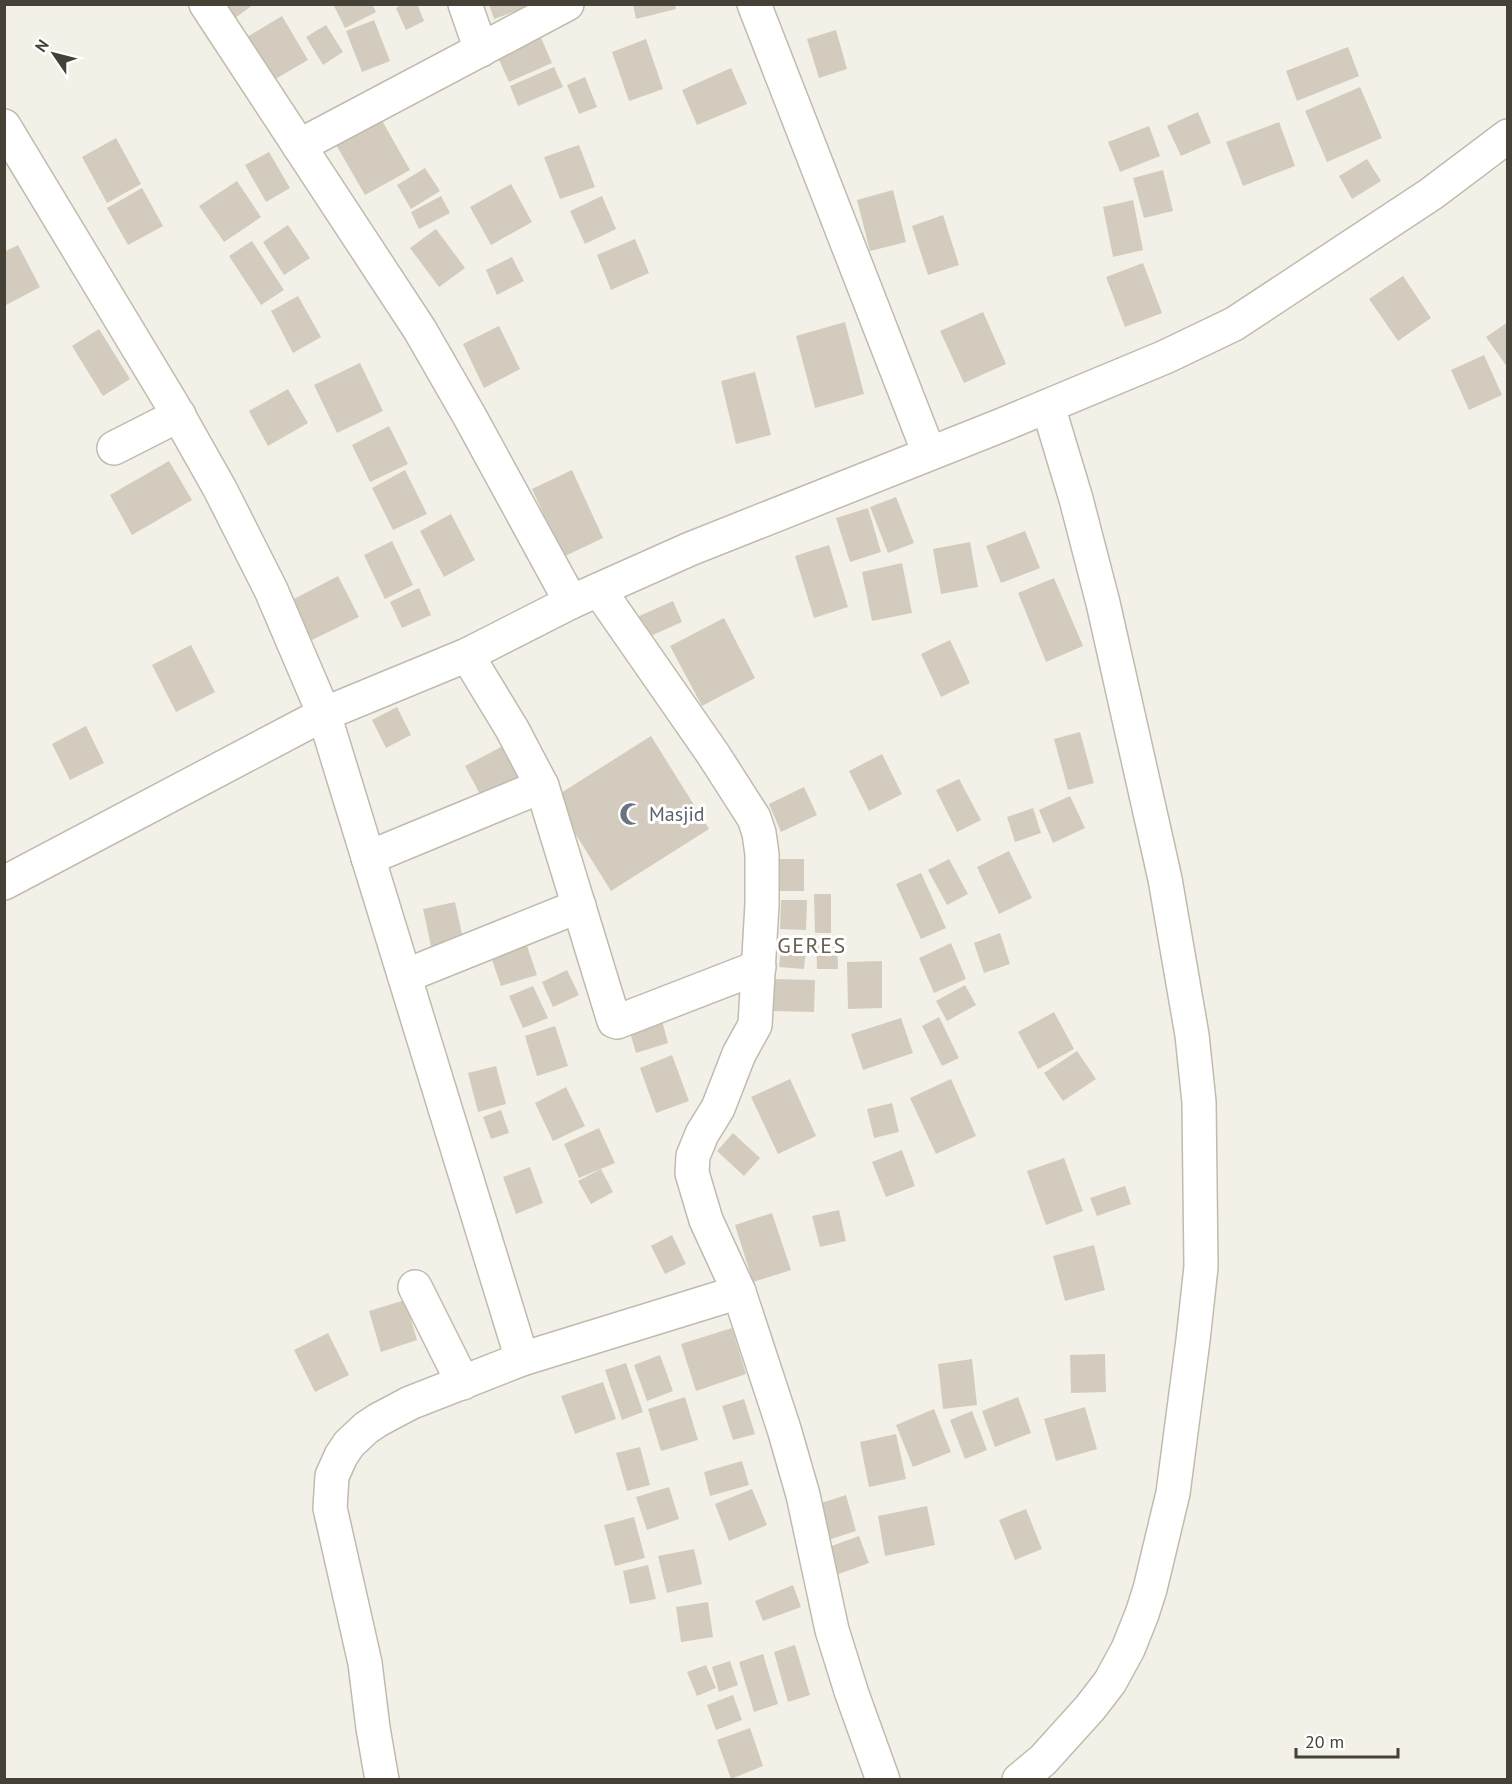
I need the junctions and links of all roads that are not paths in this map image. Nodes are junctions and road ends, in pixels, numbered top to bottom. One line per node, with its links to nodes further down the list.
1 (206, 4): 8 (street)
2 (465, 4): 5 (street)
3 (567, 4): 5 (street)
4 (754, 4): 12 (street)
5 (481, 50): 8 (street)
6 (4, 126): 10 (street)
7 (1508, 136): 9 (street)
8 (299, 146): 13 (street)
9 (1048, 406): 12 (street); 28 (street)
10 (179, 416): 11 (street); 15 (street)
11 (114, 448)
12 (929, 453): 13 (street)
13 (585, 596): 14 (street); 20 (street)
14 (467, 655): 15 (street); 16 (street)
15 (324, 714): 17 (street); 18 (street)
16 (542, 786): 17 (street); 19 (street)
17 (368, 858): 21 (street)
18 (4, 883)
19 (579, 906): 20 (street); 21 (street)
20 (759, 967): 23 (street)
21 (405, 976): 24 (street)
22 (415, 1287): 25 (street)
23 (739, 1292): 24 (street); 27 (street)
24 (522, 1359): 25 (street)
25 (463, 1383): 26 (street)
26 (382, 1779)
27 (883, 1779)
28 (1019, 1779)

